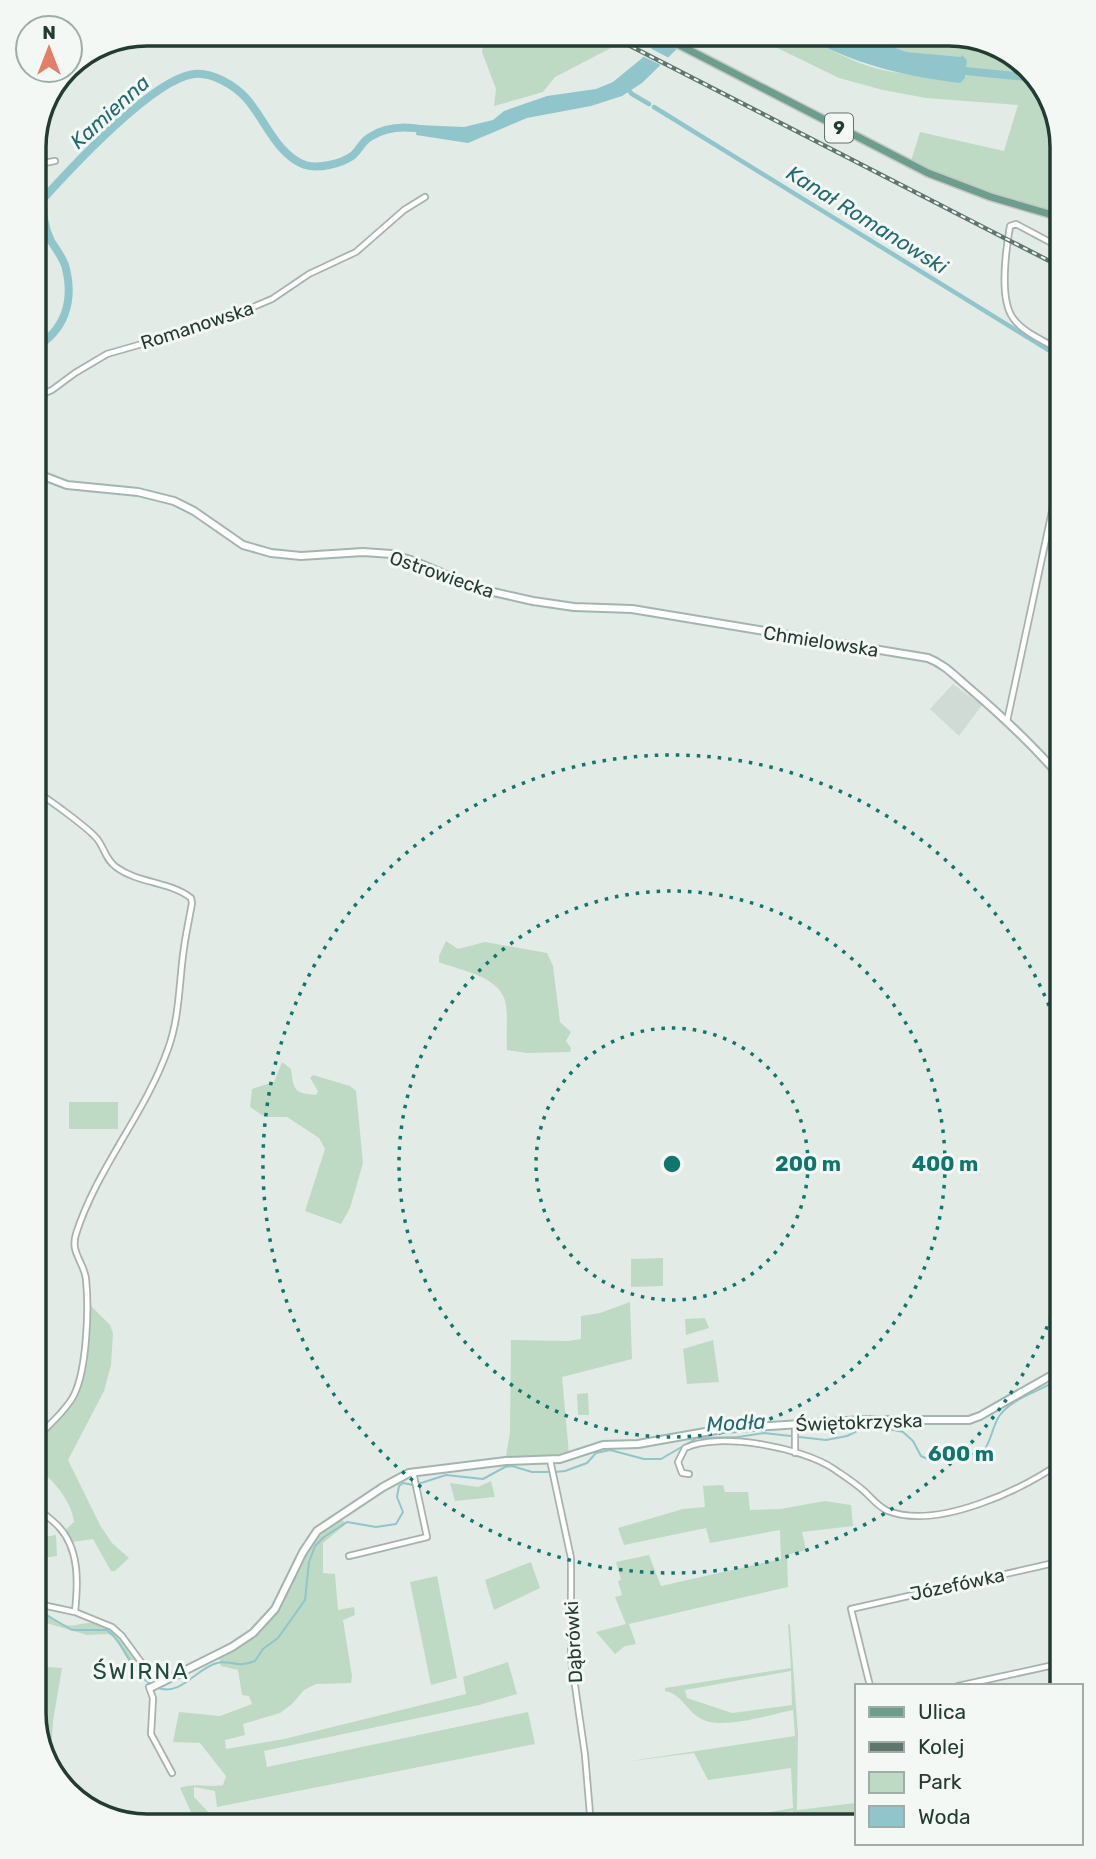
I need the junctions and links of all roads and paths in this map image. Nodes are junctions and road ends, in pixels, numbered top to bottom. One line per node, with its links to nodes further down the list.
1 (681, 46): 5 (main road, 9)
2 (55, 161): 3 (street)
3 (46, 163)
4 (425, 197): 8 (street, Romanowska)
5 (1050, 214)
6 (1050, 242): 7 (street)
7 (1050, 344)
8 (46, 393)
9 (46, 476): 11 (street, Ostrowiecka)
10 (1050, 521): 12 (street)
11 (533, 601): 12 (street, Chmielowska)
12 (1007, 722): 13 (street, Chmielowska)
13 (1050, 767)
14 (46, 800): 17 (street)
15 (1050, 1377): 16 (street, Świętokrzyska)
16 (795, 1426): 18 (street); 19 (street, Świętokrzyska)
17 (46, 1428)
18 (795, 1453): 20 (street); 22 (street)
19 (551, 1464): 21 (street, Świętokrzyska); 33 (street, Dąbrówki)
20 (1050, 1469)
21 (414, 1472): 24 (street); 31 (street, Świętokrzyska)
22 (689, 1474)
23 (46, 1515): 27 (street)
24 (349, 1556)
25 (1050, 1564): 29 (street, Józefówka)
26 (46, 1606): 27 (street)
27 (75, 1612): 31 (street)
28 (1050, 1666): 30 (street)
29 (870, 1684)
30 (967, 1684)
31 (156, 1685): 32 (street)
32 (172, 1773)
33 (590, 1814)

